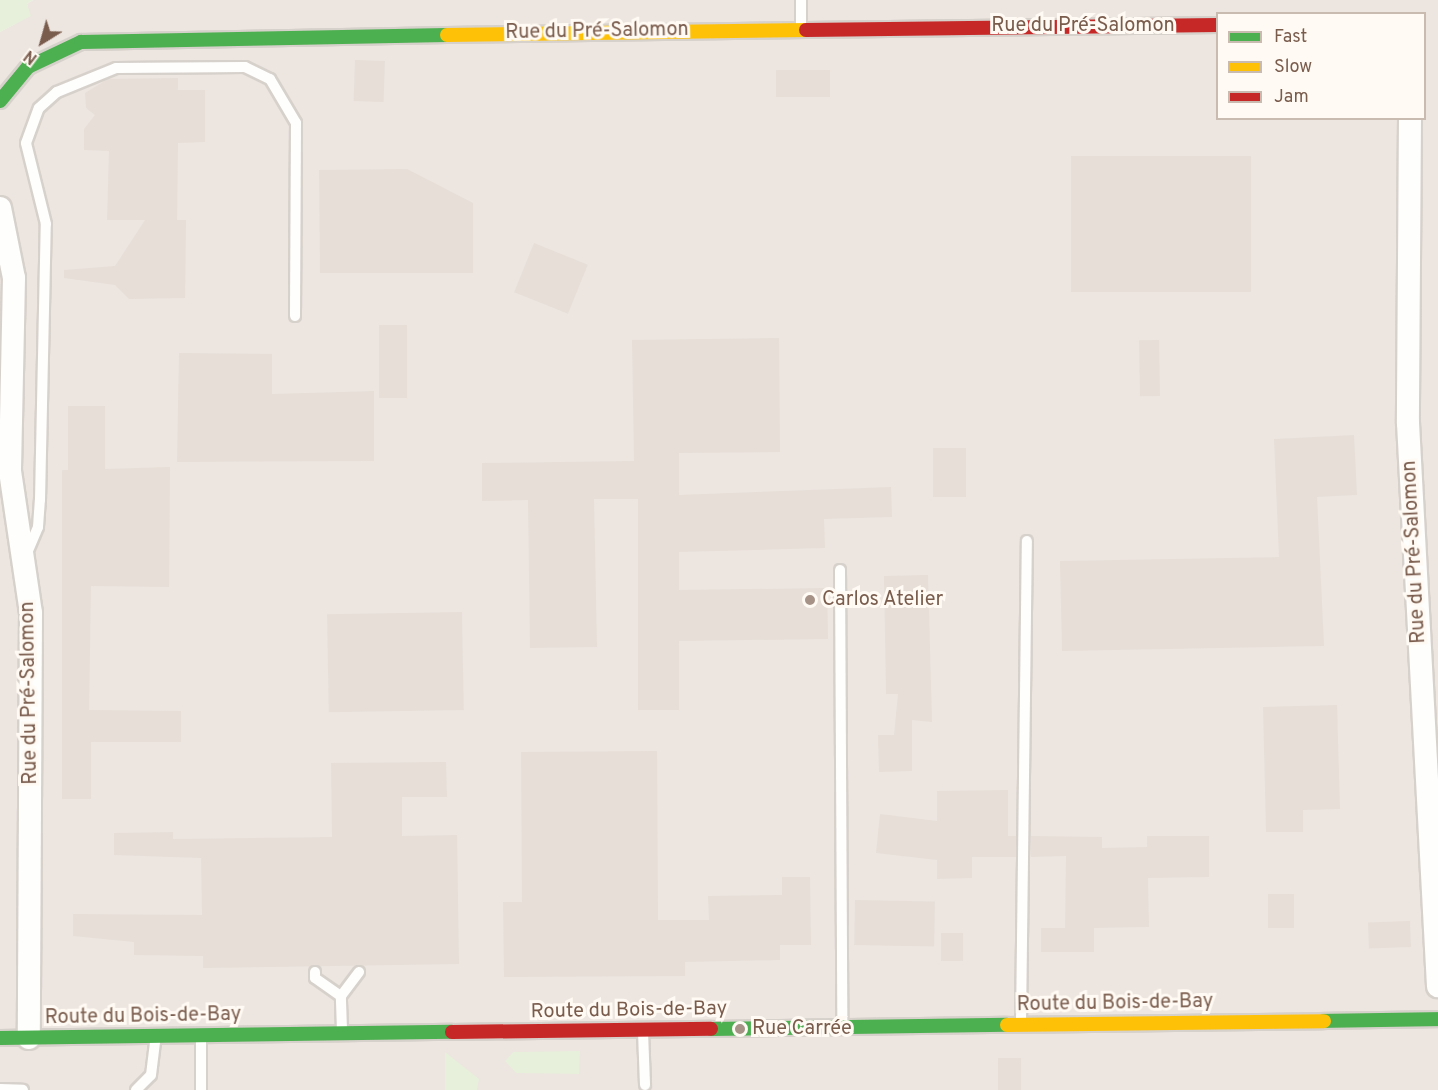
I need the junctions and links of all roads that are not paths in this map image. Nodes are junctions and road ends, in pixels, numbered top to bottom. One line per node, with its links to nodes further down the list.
1 (801, 0): 3 (lane)
2 (1216, 25): 3 (main road, Rue du Pré-Salomon)
3 (801, 29): 4 (main road, Rue du Pré-Salomon)
4 (0, 101)
5 (1410, 120): 14 (street, Rue du Pré-Salomon)
6 (0, 208): 8 (street, Rue du Pré-Salomon)
7 (295, 316): 10 (lane)
8 (6, 369): 10 (street, Rue du Pré-Salomon)
9 (1027, 541): 17 (lane)
10 (23, 561): 24 (street, Rue du Pré-Salomon)
11 (840, 570): 18 (lane)
12 (315, 972): 15 (lane)
13 (359, 972): 15 (lane)
14 (1438, 986)
15 (341, 996): 20 (lane)
16 (1438, 1019): 17 (main road, Route du Bois-de-Bay)
17 (1021, 1025): 18 (main road, Route du Bois-de-Bay)
18 (842, 1028): 19 (main road, Route du Bois-de-Bay)
19 (643, 1030): 20 (main road, Route du Bois-de-Bay); 25 (lane)
20 (342, 1034): 22 (main road, Route du Bois-de-Bay)
21 (155, 1036): 22 (main road, Route du Bois-de-Bay); 24 (main road, Route du Bois-de-Bay); 28 (lane)
22 (201, 1036): 29 (lane)
23 (0, 1038): 24 (main road, Route du Bois-de-Bay)
24 (29, 1038)
25 (645, 1085)
26 (0, 1089): 27 (lane)
27 (22, 1090)
28 (136, 1090)
29 (201, 1090)

